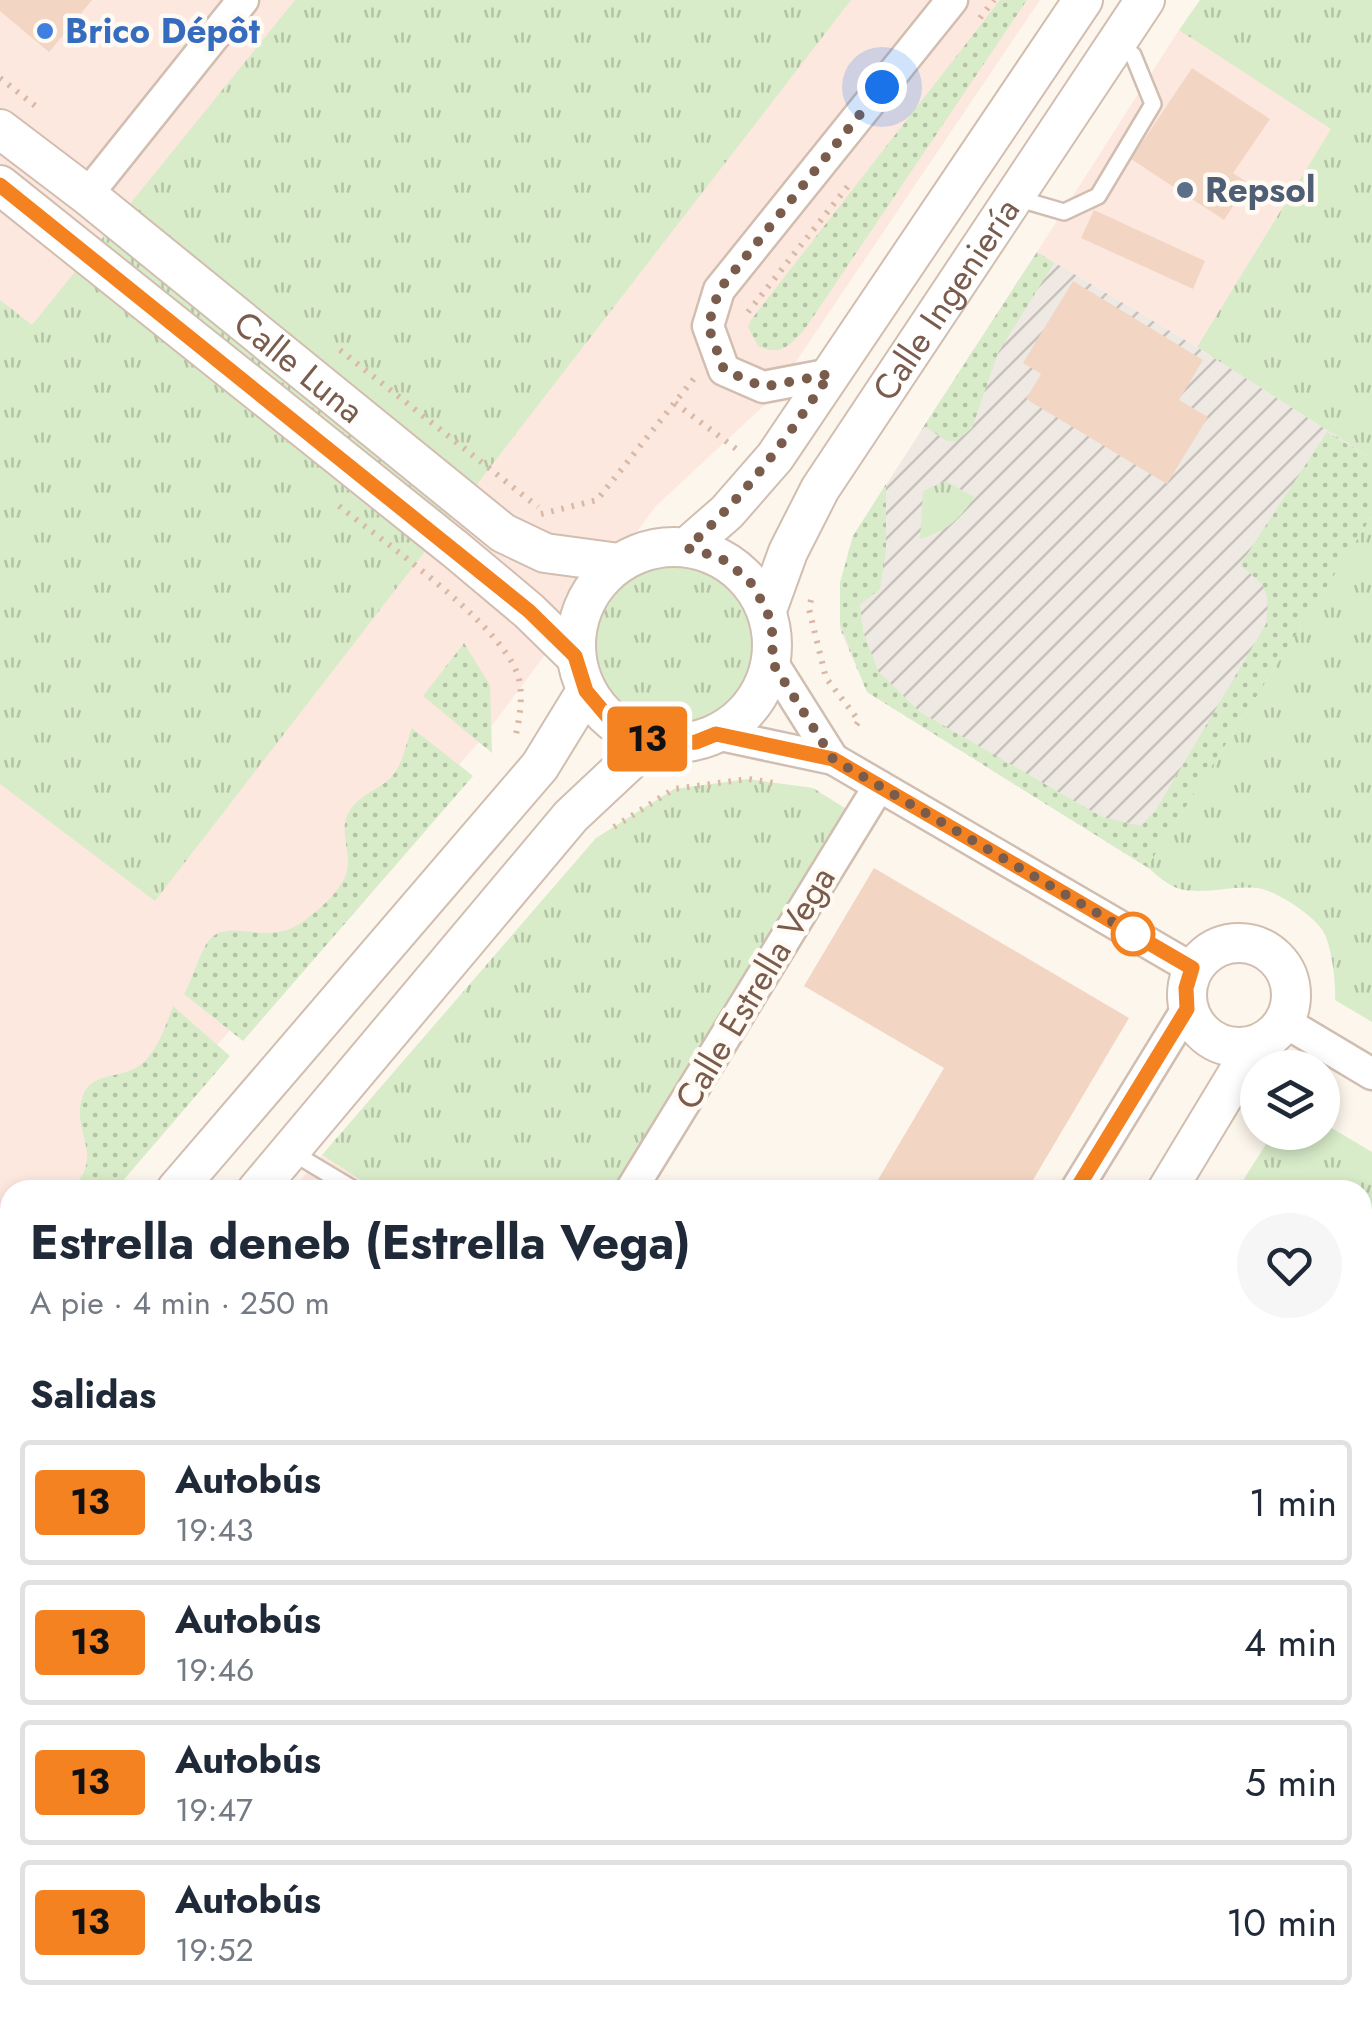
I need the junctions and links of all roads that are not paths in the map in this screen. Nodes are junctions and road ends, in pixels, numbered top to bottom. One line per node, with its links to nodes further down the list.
1 (242, 0): 8 (street)
2 (952, 0): 10 (street)
3 (1082, 0): 10 (street, Calle Ingeniería)
4 (1145, 0): 5 (street, Calle Ingeniería)
5 (1116, 42): 9 (street, Calle Ingeniería); 9 (lane)
6 (0, 129): 8 (street, Calle Luna)
7 (0, 185): 15 (street, Calle Luna)
8 (87, 195): 12 (street, Calle Luna)
9 (1012, 197): 13 (street, Calle Ingeniería)
10 (830, 374): 11 (street, Calle Ingeniería)
11 (687, 548): 12 (street); 13 (street)
12 (619, 563): 15 (street)
13 (767, 610): 14 (street)
14 (772, 662): 16 (street); 18 (street)
15 (581, 673): 17 (street); 26 (street)
16 (716, 734): 17 (street); 18 (street)
17 (651, 742): 25 (street)
18 (833, 759): 19 (street)
19 (878, 786): 20 (street); 29 (street, Calle Estrella Vega)
20 (1192, 968): 21 (street); 22 (street)
21 (1187, 1009): 23 (street); 30 (street)
22 (1285, 1022): 23 (street); 24 (street)
23 (1254, 1046): 31 (street)
24 (1372, 1074)
25 (290, 1151): 27 (street); 28 (lane)
26 (185, 1180)
27 (265, 1180)
28 (338, 1180)
29 (637, 1180)
30 (1082, 1180)
31 (1173, 1180)

